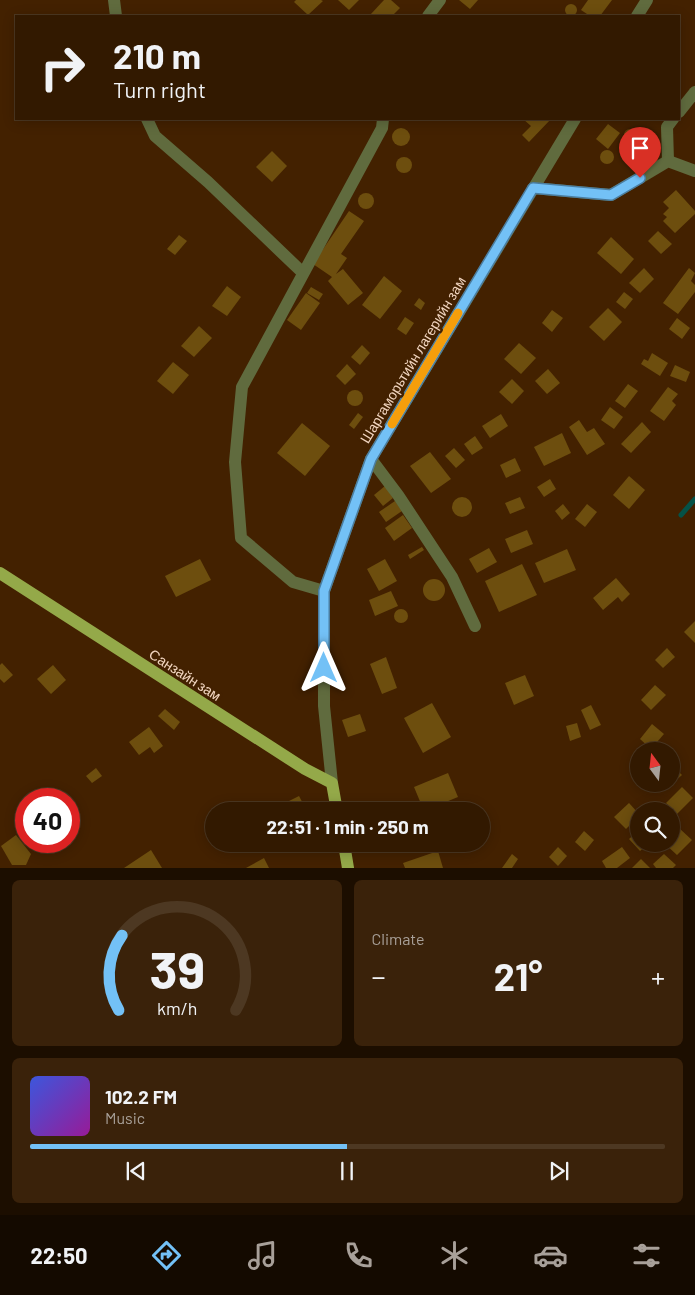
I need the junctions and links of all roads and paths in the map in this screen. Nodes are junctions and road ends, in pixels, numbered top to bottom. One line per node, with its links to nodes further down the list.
1 (114, 0): 4 (street)
2 (440, 0): 5 (street)
3 (647, 0): 6 (street)
4 (116, 15)
5 (429, 15)
6 (638, 15)
7 (695, 92): 8 (street)
8 (680, 111)
9 (147, 120): 16 (street)
10 (383, 120): 16 (street)
11 (574, 120): 15 (street, Шаргаморьтийн лагерийн зам)
12 (672, 120): 13 (street)
13 (668, 162): 14 (street); 15 (street)
14 (695, 172)
15 (533, 188): 17 (street, Шаргаморьтийн лагерийн зам)
16 (303, 273): 19 (street)
17 (371, 459): 19 (street, Шаргаморьтийн лагерийн зам); 20 (street)
18 (0, 573): 21 (main road, Санзайн зам)
19 (324, 591): 21 (street, Шаргаморьтийн лагерийн зам)
20 (475, 626)
21 (332, 783): 22 (main road)
22 (336, 802)
23 (345, 852): 24 (main road)
24 (348, 868)

